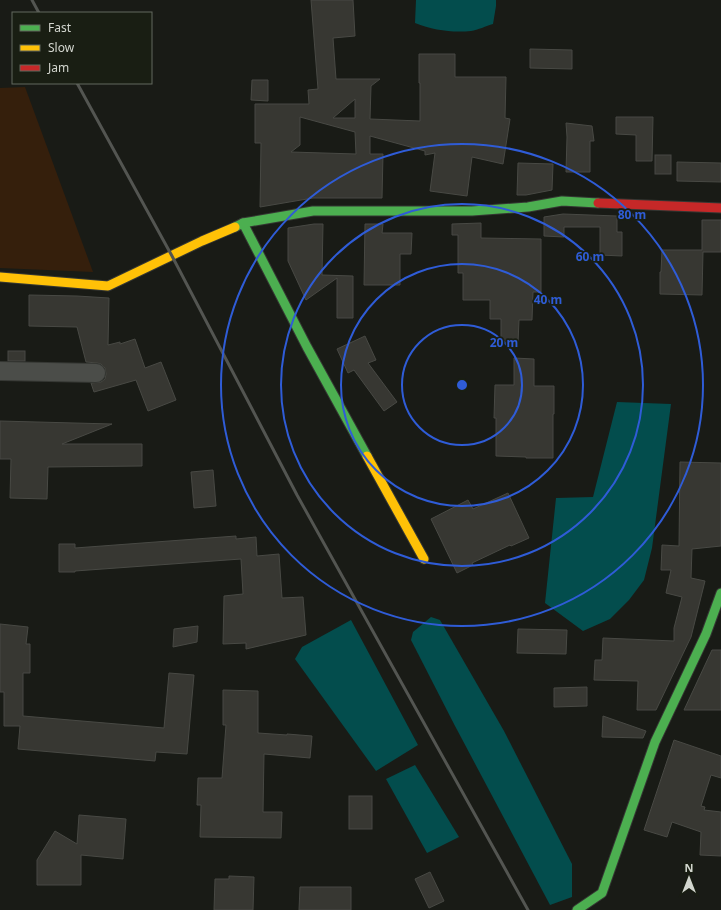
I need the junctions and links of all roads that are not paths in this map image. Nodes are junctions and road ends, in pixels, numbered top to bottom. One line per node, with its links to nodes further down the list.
1 (721, 208): 2 (street)
2 (243, 223): 3 (street); 6 (street)
3 (0, 277)
4 (0, 371): 5 (street)
5 (96, 373)
6 (424, 559)
7 (721, 592): 8 (street)
8 (577, 910)

